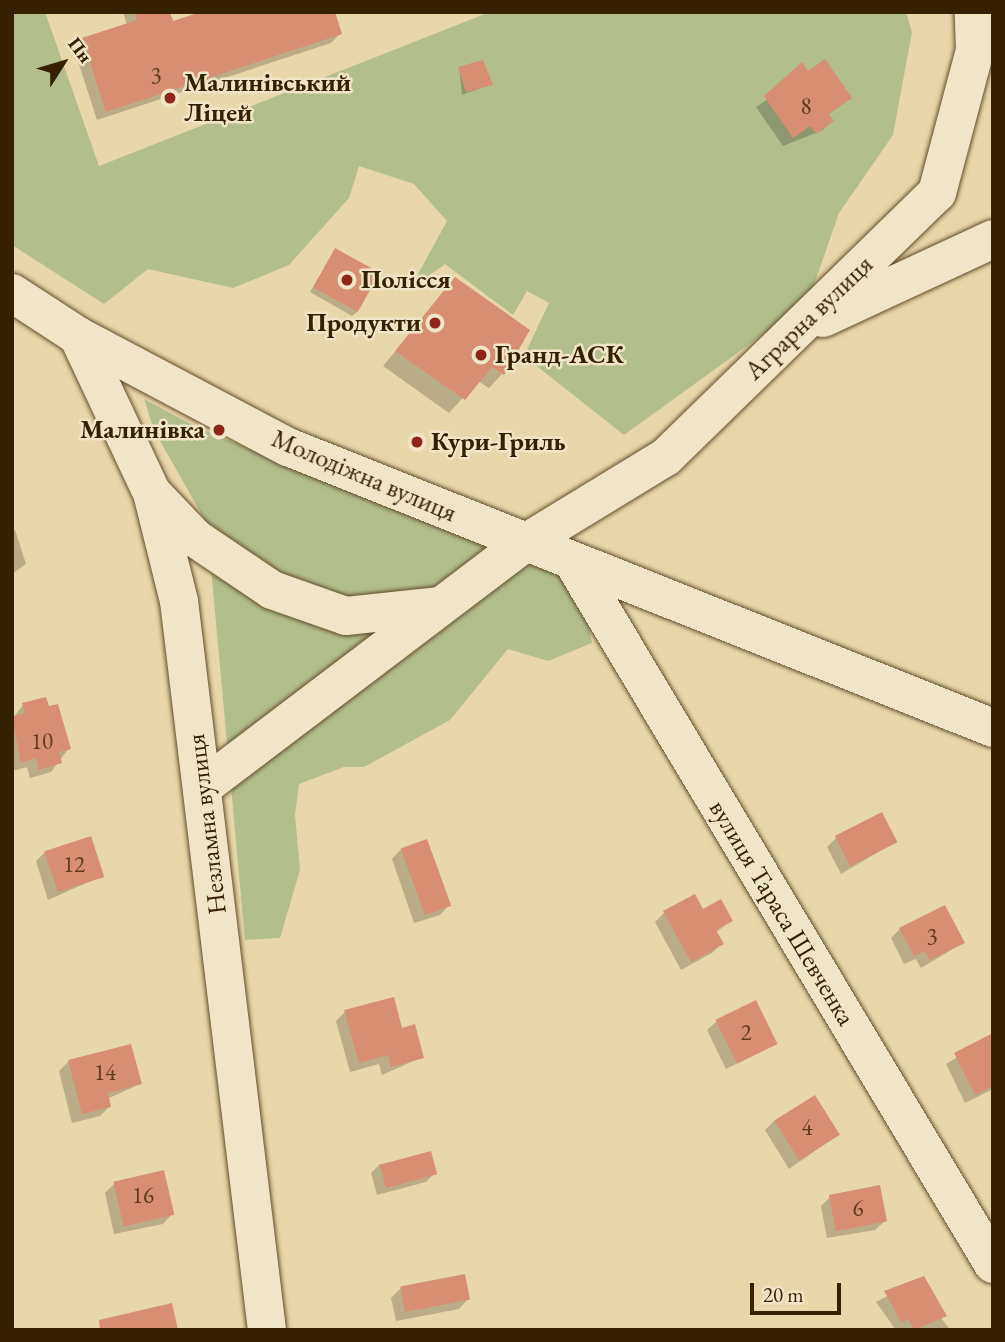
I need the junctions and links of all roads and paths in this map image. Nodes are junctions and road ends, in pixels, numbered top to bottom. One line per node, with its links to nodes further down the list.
1 (974, 12): 4 (street, Аграрна вулиця)
2 (993, 239): 4 (street)
3 (12, 293): 5 (street, Молодіжна вулиця)
4 (795, 331): 7 (street, Аграрна вулиця)
5 (78, 336): 6 (street, Незламна вулиця); 7 (street, Молодіжна вулиця)
6 (152, 493): 9 (street); 11 (street, Незламна вулиця)
7 (525, 543): 8 (street, Молодіжна вулиця); 9 (street, Аграрна вулиця)
8 (573, 562): 10 (street, Молодіжна вулиця); 12 (street, вулиця Тараса Шевченка)
9 (440, 606): 11 (street, Аграрна вулиця)
10 (993, 728)
11 (203, 787): 13 (street, Незламна вулиця)
12 (993, 1264)
13 (267, 1330)

